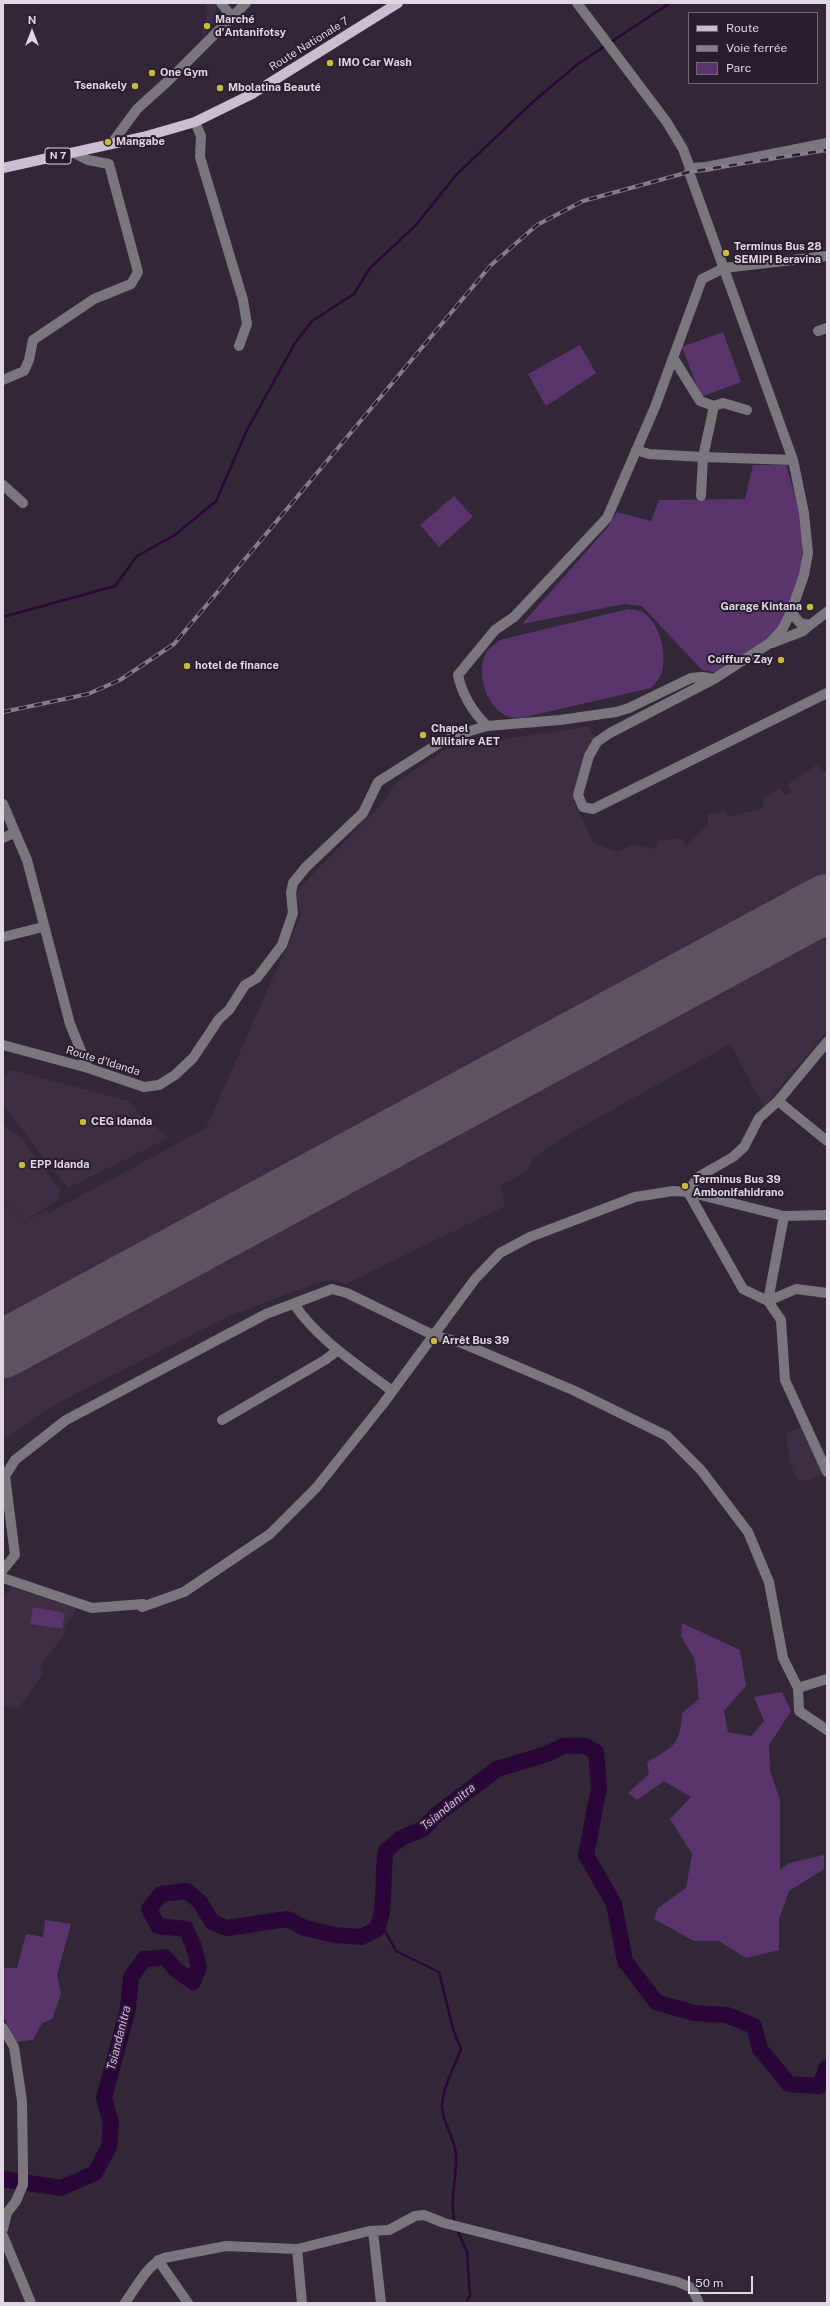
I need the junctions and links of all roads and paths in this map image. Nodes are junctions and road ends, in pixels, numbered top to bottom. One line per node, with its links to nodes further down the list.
1 (222, 3): 5 (street)
2 (246, 3): 5 (street)
3 (398, 3): 6 (main road, Route Nationale 7 / N 7)
4 (578, 3): 11 (street)
5 (232, 16): 7 (street)
6 (195, 122): 7 (main road, Route Nationale 7 / N 7); 14 (street)
7 (112, 143): 9 (main road, Route Nationale 7 / N 7)
8 (827, 143): 11 (street)
9 (74, 153): 10 (main road, Route Nationale 7 / N 7); 16 (street)
10 (3, 168)
11 (690, 168): 13 (street)
12 (827, 256): 13 (street)
13 (724, 268): 15 (street); 21 (street)
14 (239, 346)
15 (674, 359): 17 (street); 19 (street)
16 (3, 380)
17 (714, 406): 18 (street); 20 (street)
18 (747, 410)
19 (636, 450): 20 (street); 31 (street)
20 (703, 458): 21 (street); 23 (street)
21 (793, 460): 25 (street)
22 (3, 485): 24 (street)
23 (701, 496)
24 (23, 504)
25 (791, 612): 27 (street); 28 (street)
26 (827, 612): 27 (street)
27 (810, 625): 28 (street)
28 (770, 644): 29 (street)
29 (714, 679): 30 (street); 31 (street)
30 (827, 693)
31 (487, 726): 39 (street, Route d'Idanda)
32 (3, 804): 33 (street)
33 (14, 833): 34 (street); 35 (street)
34 (3, 838)
35 (43, 927): 36 (street); 39 (street)
36 (3, 936)
37 (827, 1042): 40 (street)
38 (3, 1045): 39 (street, Route d'Idanda)
39 (88, 1068)
40 (778, 1101): 41 (street); 42 (street)
41 (827, 1141)
42 (688, 1192): 44 (street); 46 (street); 48 (street)
43 (827, 1215): 44 (street)
44 (784, 1216): 46 (street)
45 (827, 1293): 46 (street)
46 (768, 1301): 52 (street)
47 (294, 1304): 48 (street); 49 (street); 53 (street)
48 (433, 1335): 50 (street); 57 (street)
49 (338, 1350): 50 (street); 51 (street)
50 (392, 1391): 55 (street)
51 (222, 1420)
52 (827, 1472)
53 (6, 1514): 54 (street)
54 (3, 1570)
55 (3, 1578)
56 (827, 1679): 57 (street)
57 (798, 1688): 58 (street)
58 (827, 1730)
59 (3, 2028): 60 (street)
60 (3, 2229)
61 (374, 2231): 63 (street); 69 (street); 70 (street)
62 (3, 2236): 65 (street)
63 (297, 2249): 64 (street); 68 (street)
64 (158, 2260): 66 (street); 67 (street)
65 (31, 2303)
66 (125, 2303)
67 (188, 2303)
68 (302, 2303)
69 (381, 2303)
70 (699, 2303)

